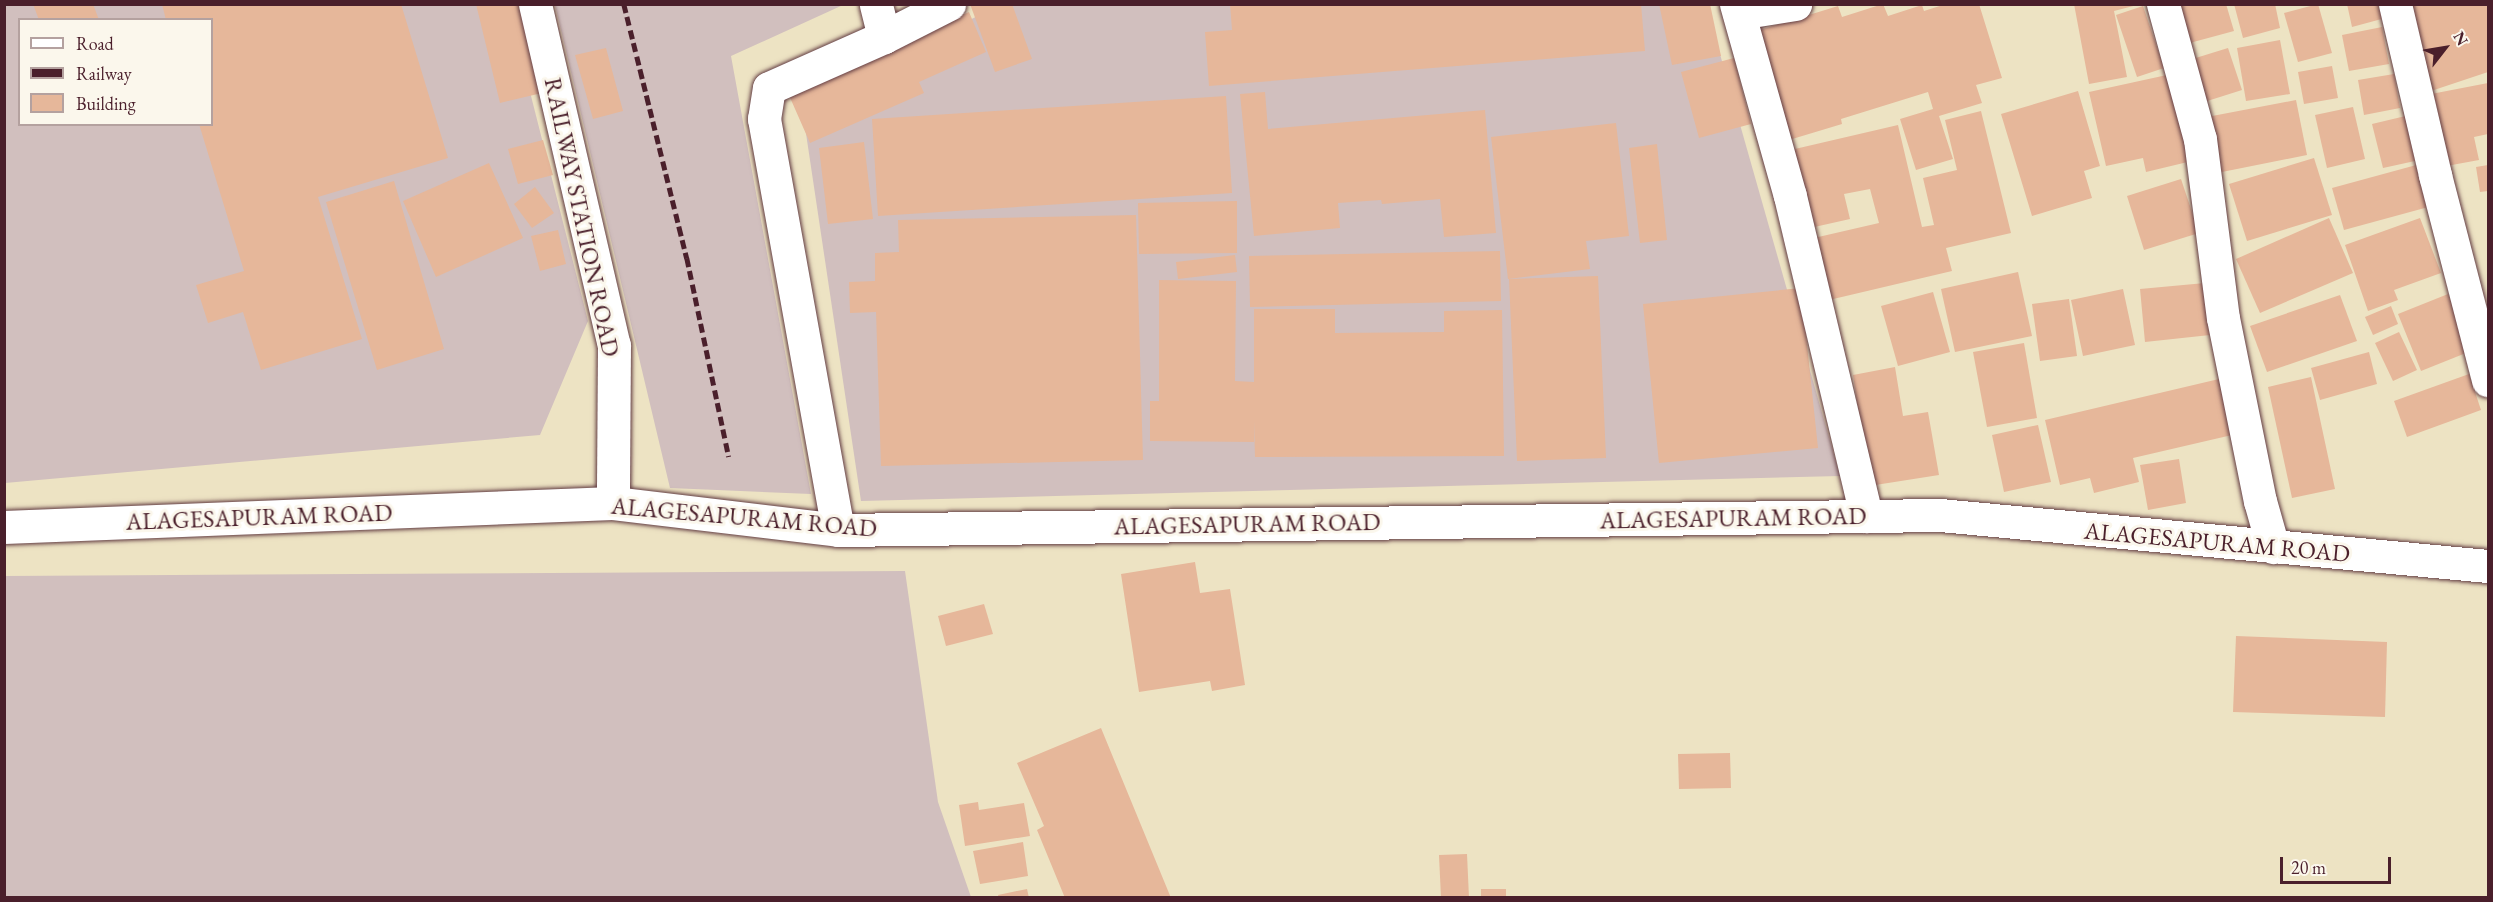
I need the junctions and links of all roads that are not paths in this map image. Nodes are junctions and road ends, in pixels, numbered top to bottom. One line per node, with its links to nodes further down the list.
1 (535, 4): 10 (street, RAILWAY STATION ROAD)
2 (876, 4): 8 (street)
3 (949, 4): 8 (street)
4 (1795, 4): 7 (street)
5 (2163, 4): 14 (street)
6 (2396, 4): 9 (street)
7 (1737, 9): 11 (street)
8 (884, 37): 13 (street)
9 (2488, 380)
10 (613, 503): 12 (street, ALAGESAPURAM ROAD); 13 (street, ALAGESAPURAM ROAD)
11 (1866, 516): 13 (street, ALAGESAPURAM ROAD); 14 (street, ALAGESAPURAM ROAD)
12 (4, 527)
13 (838, 530)
14 (2273, 547): 15 (street, ALAGESAPURAM ROAD)
15 (2488, 566)

